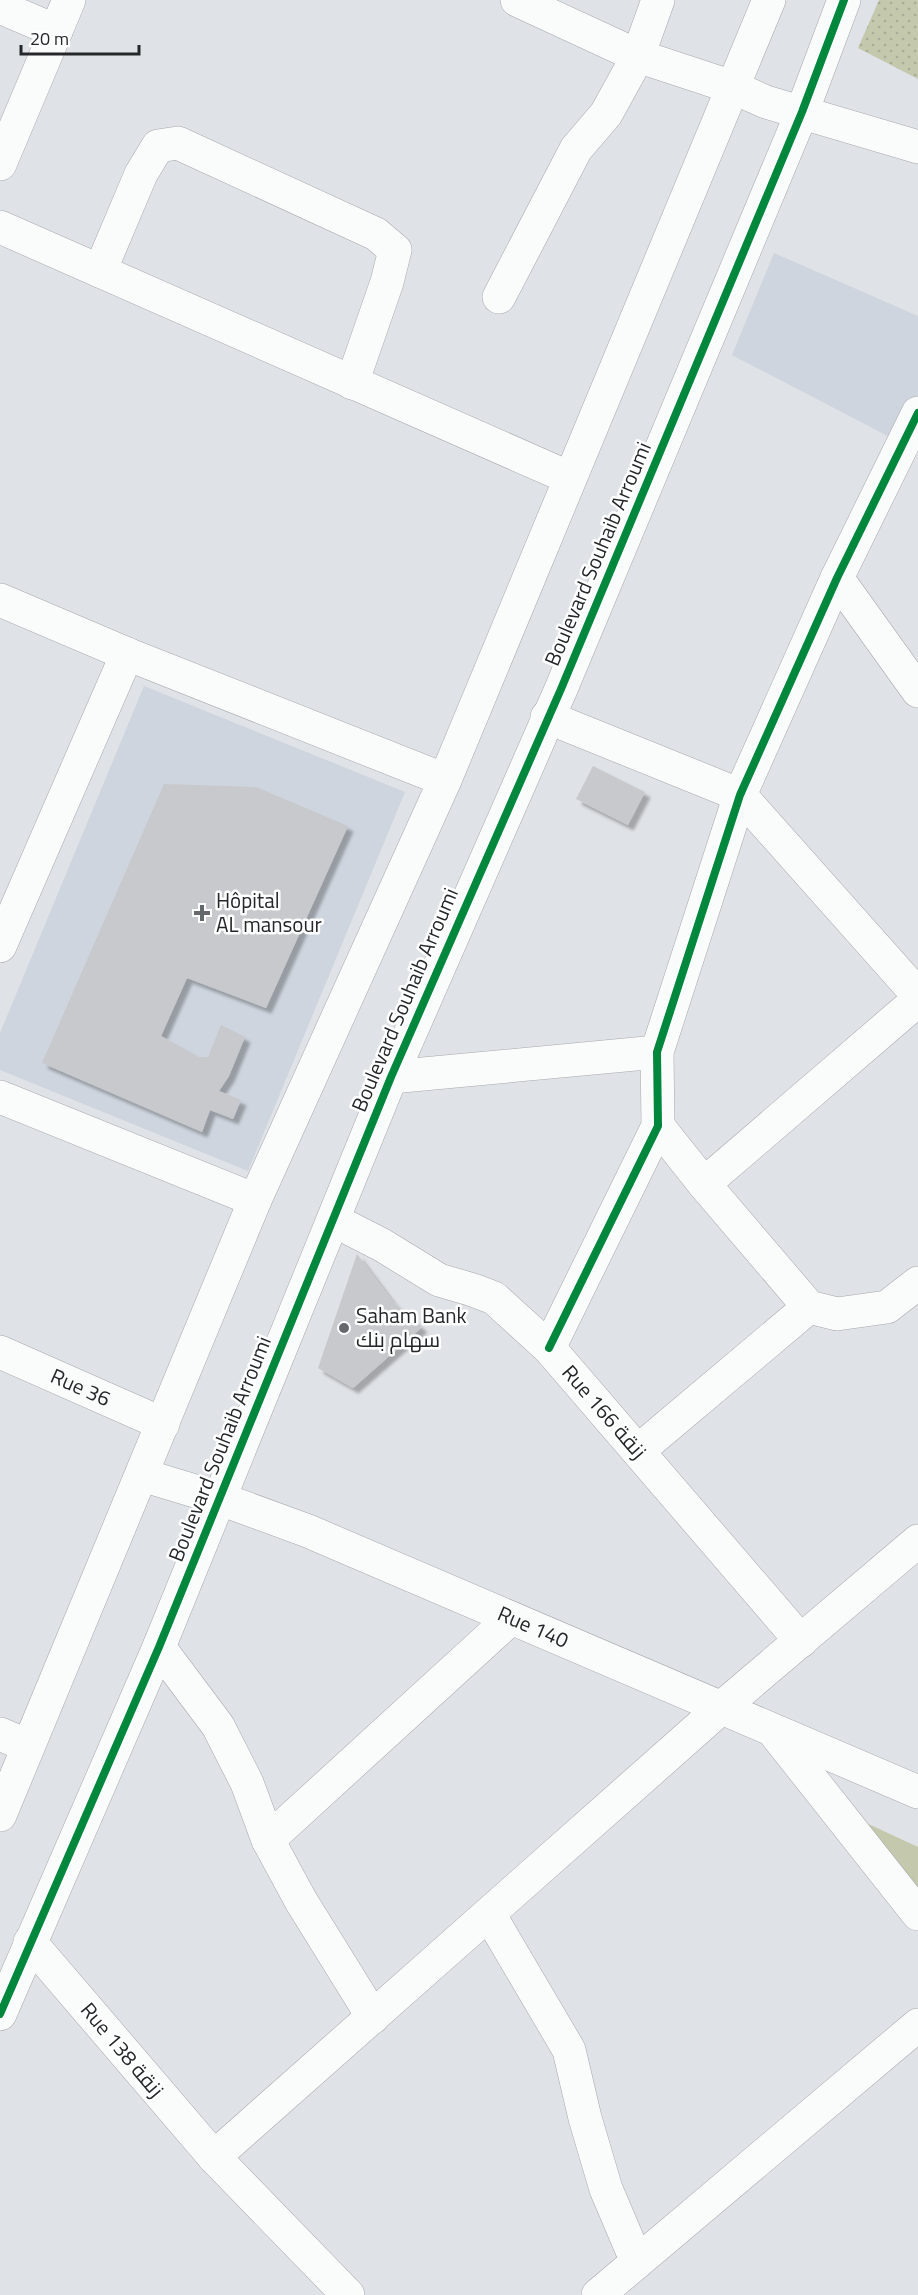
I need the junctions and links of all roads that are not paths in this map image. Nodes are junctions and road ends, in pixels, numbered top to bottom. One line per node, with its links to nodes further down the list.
1 (69, 0): 7 (street)
2 (517, 0): 8 (street)
3 (658, 0): 8 (street)
4 (770, 0): 9 (street)
5 (844, 0): 10 (street, Boulevard Souhaib Arroumi)
6 (0, 7): 7 (street)
7 (56, 31): 12 (street)
8 (638, 56): 9 (street); 15 (street)
9 (732, 87): 10 (street); 18 (street)
10 (802, 112): 11 (street); 23 (street, Boulevard Souhaib Arroumi)
11 (918, 147)
12 (0, 164)
13 (0, 227): 14 (street)
14 (100, 271): 16 (street); 16 (street)
15 (499, 297)
16 (352, 383): 18 (street)
17 (918, 413): 19 (street)
18 (570, 478): 24 (street)
19 (837, 578): 22 (street); 25 (street)
20 (0, 600): 21 (street)
21 (127, 654): 24 (street); 26 (street)
22 (918, 691)
23 (547, 717): 25 (street); 30 (street, Boulevard Souhaib Arroumi)
24 (446, 780): 34 (street)
25 (740, 795): 27 (street); 29 (street)
26 (0, 946)
27 (918, 995)
28 (918, 1000): 33 (street)
29 (657, 1052): 30 (street); 32 (street)
30 (391, 1077): 35 (street, Boulevard Souhaib Arroumi)
31 (0, 1097): 34 (street)
32 (658, 1126): 33 (street); 38 (street)
33 (704, 1184): 37 (street)
34 (255, 1200): 40 (street)
35 (333, 1220): 38 (street, Rue 166 زنقة); 43 (street, Boulevard Souhaib Arroumi)
36 (915, 1292): 37 (street)
37 (809, 1306): 41 (street)
38 (549, 1348): 41 (street, Rue 166 زنقة)
39 (0, 1352): 40 (street, Rue 36)
40 (163, 1424): 42 (street)
41 (638, 1451): 46 (street, Rue 166 زنقة)
42 (142, 1475): 43 (street, Rue 140); 50 (street)
43 (218, 1498): 45 (street, Rue 140); 47 (street, Boulevard Souhaib Arroumi)
44 (918, 1541): 46 (street)
45 (511, 1618): 48 (street, Rue 140); 53 (street)
46 (801, 1641): 48 (street)
47 (159, 1647): 53 (street); 56 (street, Boulevard Souhaib Arroumi)
48 (721, 1708): 49 (street, Rue 140); 54 (street)
49 (772, 1730): 51 (street, Rue 140); 55 (street)
50 (14, 1740): 52 (street)
51 (918, 1792)
52 (0, 1815)
53 (268, 1840): 58 (street)
54 (489, 1914): 58 (street); 61 (street)
55 (918, 1914)
56 (30, 1942): 57 (street, Boulevard Souhaib Arroumi); 60 (street, Rue 138 زنقة)
57 (0, 2014)
58 (373, 2017): 60 (street)
59 (918, 2025): 61 (street)
60 (214, 2157): 62 (street, Rue 138 زنقة)
61 (637, 2262): 63 (street)
62 (348, 2295)
63 (598, 2295)

